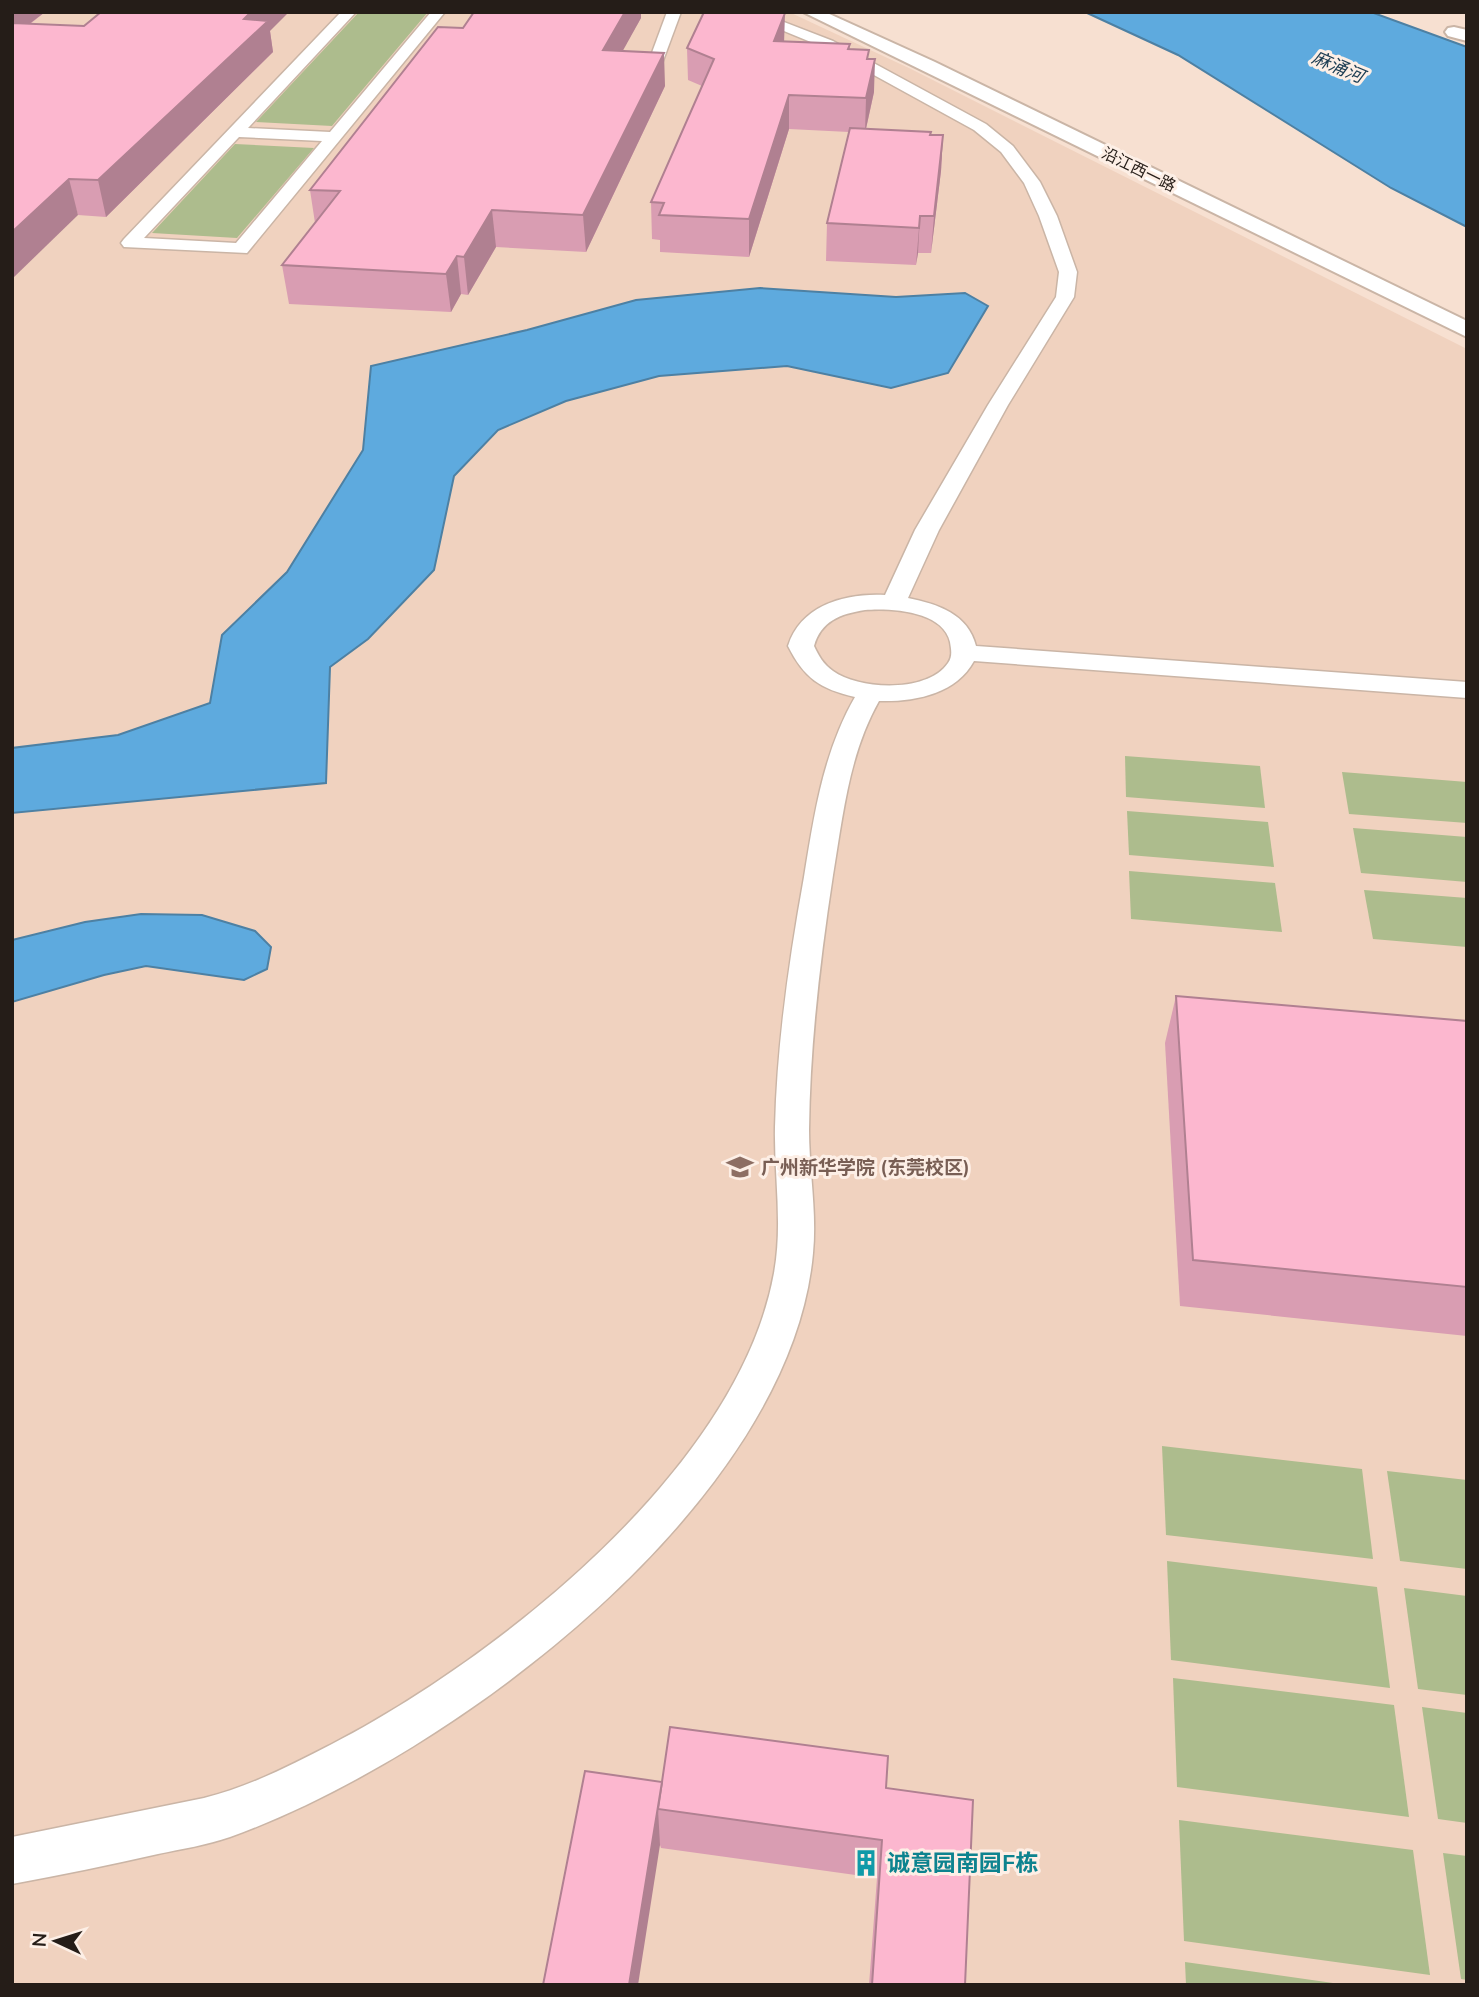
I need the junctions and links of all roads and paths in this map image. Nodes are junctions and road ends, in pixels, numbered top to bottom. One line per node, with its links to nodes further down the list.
1 (349, 12): 8 (street)
2 (438, 12): 9 (street)
3 (674, 12): 7 (street)
4 (746, 12): 12 (street)
5 (811, 12): 11 (street, 沿江西一路)
6 (836, 12): 10 (street, 沿江西一路)
7 (650, 78)
8 (235, 132): 9 (street); 9 (street)
9 (334, 137)
10 (1467, 316)
11 (1467, 330)
12 (894, 603): 13 (street); 15 (street)
13 (965, 653): 14 (street); 15 (street)
14 (1467, 690)
15 (871, 692): 16 (street)
16 (12, 1861)

